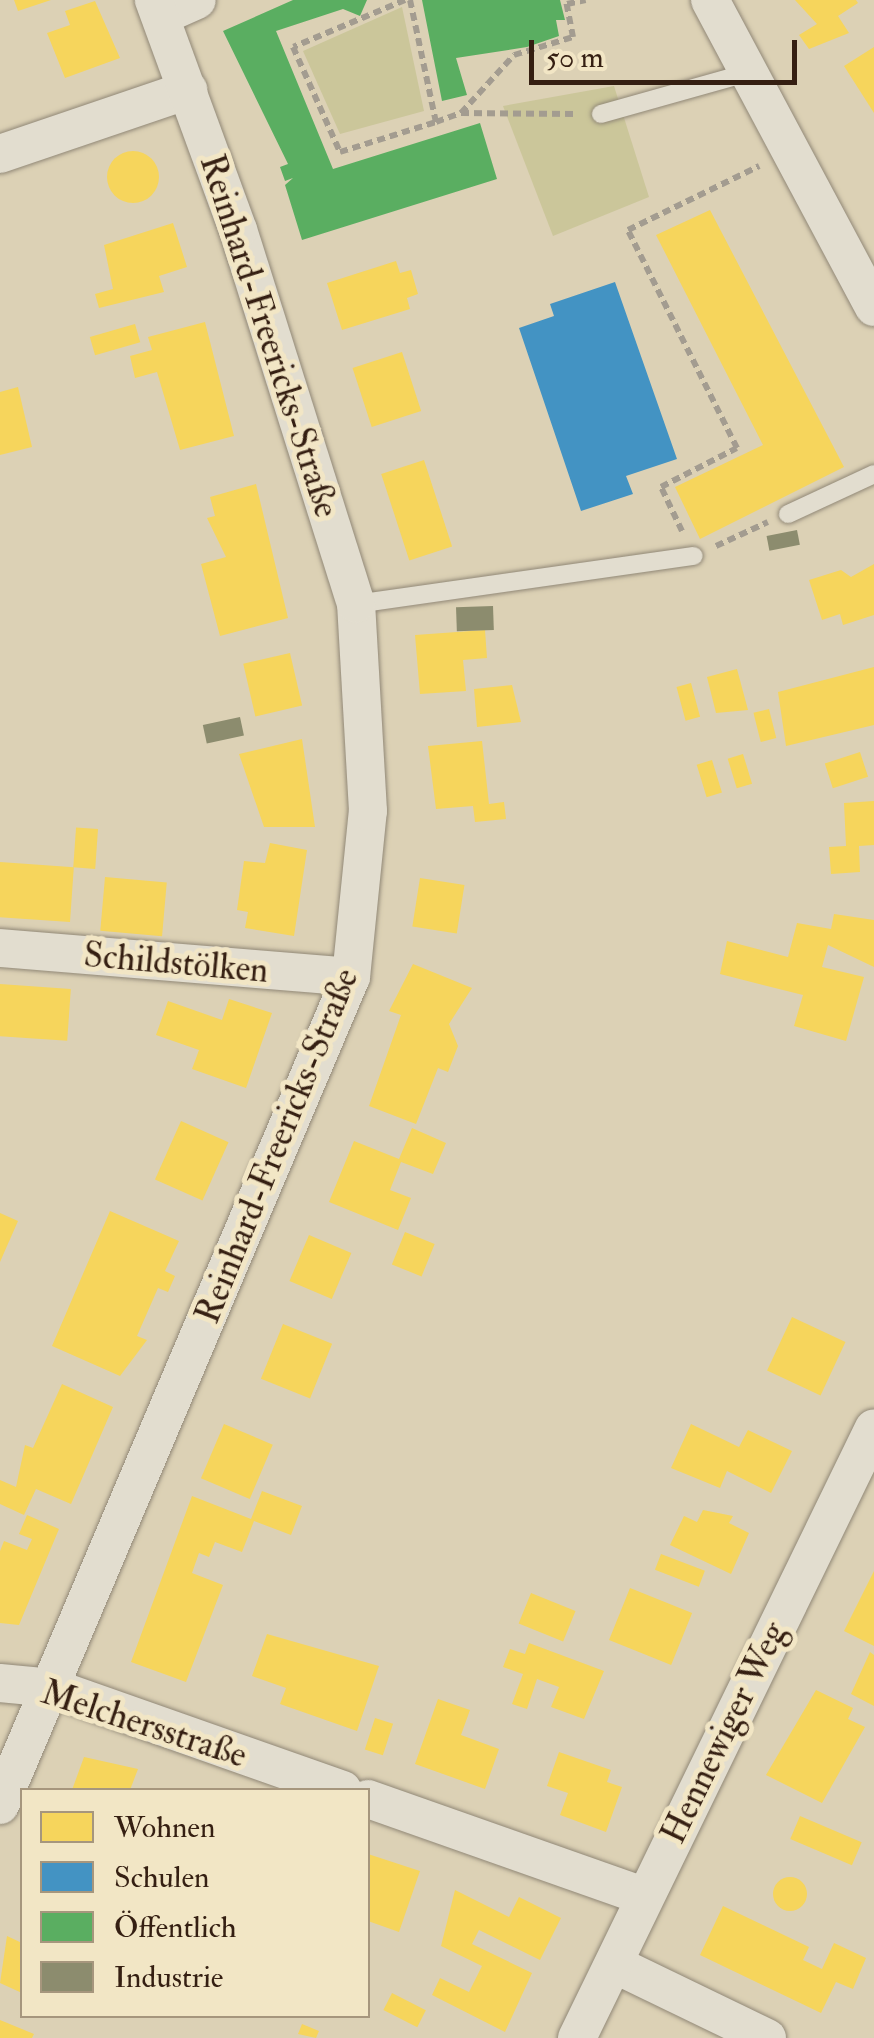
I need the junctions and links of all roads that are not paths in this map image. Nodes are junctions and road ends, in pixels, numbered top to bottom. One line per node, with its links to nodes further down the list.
1 (197, 0): 3 (street)
2 (710, 0): 4 (street)
3 (157, 8): 5 (street, Reinhard-Freericks-Straße)
4 (750, 72): 6 (lane); 8 (street)
5 (188, 90): 7 (street); 12 (street, Reinhard-Freericks-Straße)
6 (602, 114)
7 (0, 154)
8 (874, 308)
9 (874, 474): 10 (lane)
10 (788, 514)
11 (694, 556): 12 (lane)
12 (356, 604): 14 (street, Reinhard-Freericks-Straße)
13 (0, 948): 14 (street, Schildstölken)
14 (351, 978): 17 (street, Reinhard-Freericks-Straße)
15 (874, 1428): 21 (street, Hennewiger Weg)
16 (0, 1684): 17 (street, Melchersstraße)
17 (52, 1688): 18 (street, Melchersstraße); 20 (street, Reinhard-Freericks-Straße)
18 (336, 1788)
19 (370, 1800): 21 (street)
20 (0, 1804)
21 (643, 1896): 22 (street, Hennewiger Weg)
22 (614, 1964): 23 (street, Hennewiger Weg); 24 (street)
23 (577, 2038)
24 (767, 2038)

